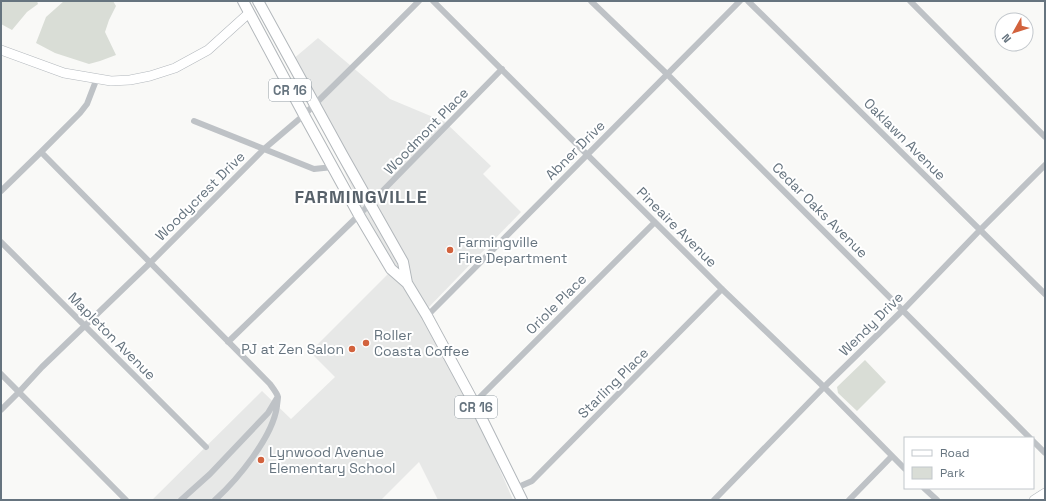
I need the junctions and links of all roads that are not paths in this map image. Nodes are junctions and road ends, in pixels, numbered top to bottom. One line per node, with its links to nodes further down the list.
1 (243, 1): 9 (main road, CR 16)
2 (419, 1): 14 (street, Woodycrest Drive)
3 (433, 1): 11 (street, Pineaire Avenue)
4 (591, 1): 12 (street, Cedar Oaks Avenue)
5 (740, 1): 12 (street, Abner Drive)
6 (748, 1): 27 (street, Oaklawn Avenue)
7 (910, 1): 17 (street)
8 (259, 2): 9 (street); 14 (main road, CR 16)
9 (249, 13): 13 (street); 15 (main road, CR 16)
10 (1, 50): 13 (street)
11 (502, 69): 20 (street, Pineaire Avenue); 24 (street, Woodmont Place)
12 (668, 74): 20 (street, Abner Drive); 33 (street, Cedar Oaks Avenue)
13 (97, 78): 19 (street)
14 (314, 104): 15 (street, Woodycrest Drive); 24 (main road, CR 16)
15 (304, 115): 18 (street, Woodycrest Drive); 22 (main road, CR 16)
16 (194, 121): 18 (street)
17 (1045, 136)
18 (264, 149): 22 (street); 29 (street, Woodycrest Drive)
19 (41, 152): 23 (street); 29 (street)
20 (588, 154): 26 (street, Pineaire Avenue); 34 (street, Abner Drive)
21 (1045, 165): 27 (street, Wendy Drive)
22 (333, 167): 25 (main road, CR 16)
23 (1, 191)
24 (370, 205): 25 (street, Woodmont Place); 30 (main road, CR 16)
25 (359, 215): 30 (main road, CR 16); 36 (street, Woodmont Place)
26 (655, 222): 31 (street, Pineaire Avenue); 41 (street, Oriole Place)
27 (980, 230): 32 (street, Oaklawn Avenue); 33 (street, Wendy Drive)
28 (1, 242): 35 (street, Mapleton Avenue)
29 (150, 263): 35 (street, Woodycrest Drive); 36 (street)
30 (407, 282): 34 (main road, CR 16)
31 (722, 289): 38 (street, Pineaire Avenue); 49 (street, Starling Place)
32 (1045, 294)
33 (903, 310): 38 (street, Wendy Drive); 43 (street, Cedar Oaks Avenue)
34 (427, 316): 41 (main road, CR 16)
35 (84, 326): 39 (street, Woodycrest Drive); 45 (street, Mapleton Avenue)
36 (228, 342): 40 (street)
37 (1, 374): 39 (street)
38 (824, 387): 47 (street, Pineaire Avenue); 56 (street, Wendy Drive)
39 (19, 392): 42 (street, Woodycrest Drive); 52 (street)
40 (278, 397): 53 (street); 54 (street)
41 (474, 403): 49 (main road, CR 16)
42 (1, 410)
43 (1029, 437)
44 (1034, 442): 46 (street)
45 (206, 447)
46 (1045, 453)
47 (892, 456): 48 (street, Pineaire Avenue); 57 (street)
48 (904, 468)
49 (516, 488): 55 (main road, CR 16)
50 (925, 489): 58 (street)
51 (1045, 493): 59 (street)
52 (126, 500)
53 (181, 500)
54 (215, 500)
55 (522, 500)
56 (714, 500)
57 (849, 500)
58 (937, 500)
59 (1034, 500)

